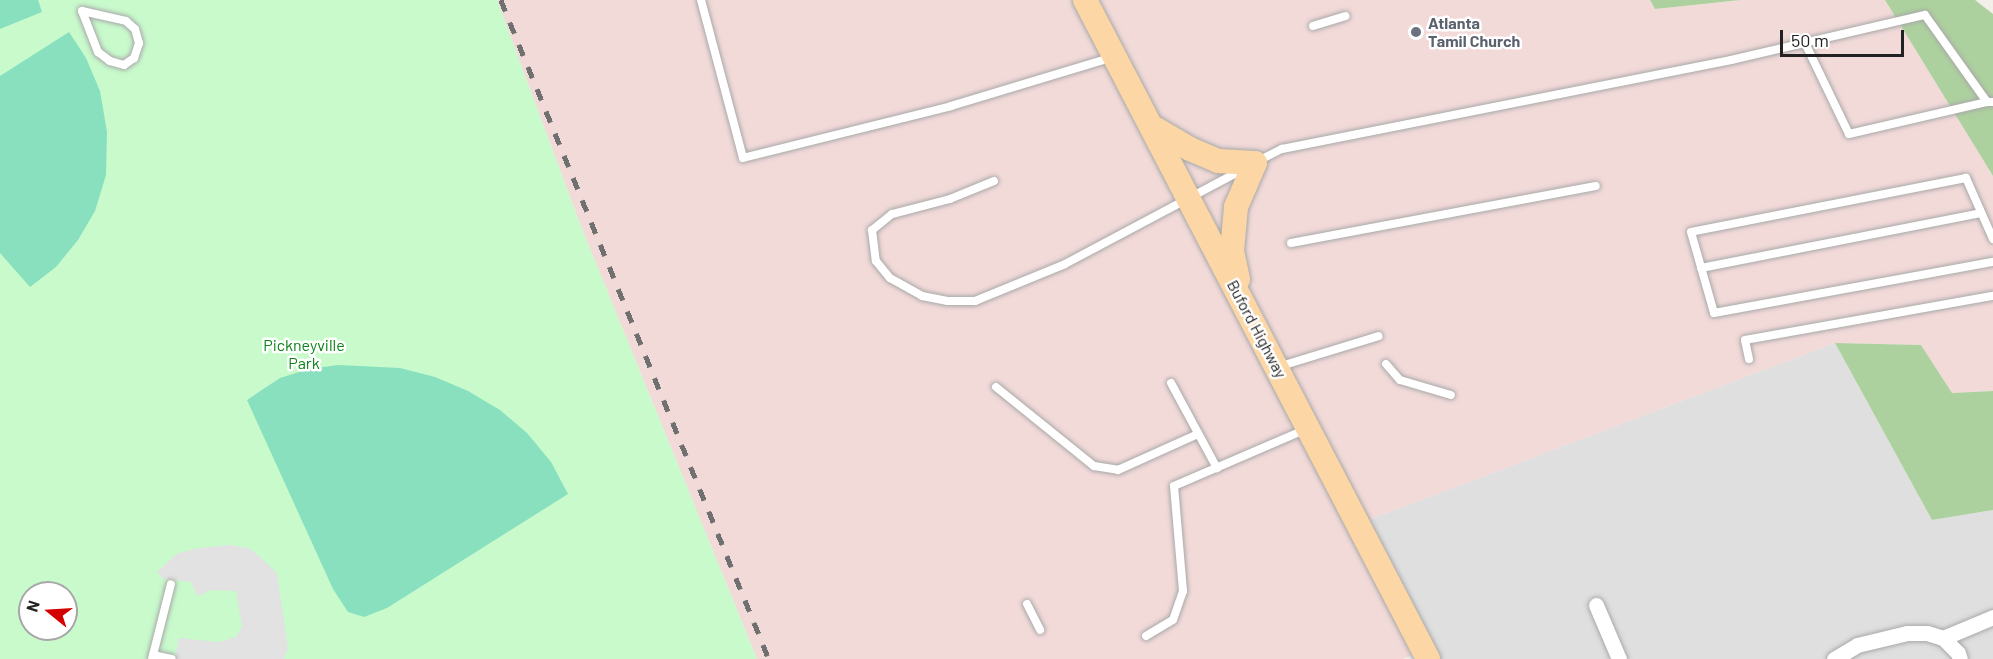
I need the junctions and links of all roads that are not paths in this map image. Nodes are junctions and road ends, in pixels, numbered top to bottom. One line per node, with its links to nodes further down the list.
1 (701, 0): 7 (lane)
2 (1085, 0): 7 (main road, Buford Highway)
3 (82, 11): 3 (lane)
4 (1346, 16): 5 (lane)
5 (1313, 26)
6 (1805, 43): 8 (lane); 8 (lane); 10 (lane)
7 (1115, 57): 9 (main road, Buford Highway)
8 (1990, 102)
9 (1150, 126): 10 (main road); 13 (main road, Buford Highway)
10 (1255, 163): 13 (lane); 20 (main road)
11 (994, 181): 13 (lane)
12 (1596, 186): 16 (lane)
13 (1188, 198): 20 (main road, Buford Highway)
14 (1981, 213): 15 (lane); 18 (lane); 18 (lane)
15 (1993, 239)
16 (1291, 243)
17 (1993, 262): 18 (lane)
18 (1701, 268)
19 (1993, 296): 22 (lane)
20 (1243, 304): 24 (main road, Buford Highway)
21 (1379, 336): 24 (lane)
22 (1749, 359)
23 (1386, 364): 27 (lane)
24 (1276, 367): 28 (main road, Buford Highway)
25 (1171, 383): 29 (lane)
26 (996, 387): 29 (lane)
27 (1451, 395)
28 (1308, 428): 30 (lane); 40 (main road, Buford Highway)
29 (1198, 434): 30 (lane)
30 (1217, 468): 36 (lane)
31 (171, 584): 38 (lane)
32 (1027, 604): 35 (lane)
33 (1596, 605): 41 (street)
34 (1993, 617): 37 (street)
35 (1040, 630)
36 (1146, 636)
37 (1943, 638): 42 (street); 43 (street)
38 (153, 657): 39 (lane)
39 (172, 659)
40 (1428, 659)
41 (1618, 659)
42 (1834, 659)
43 (1960, 659)

